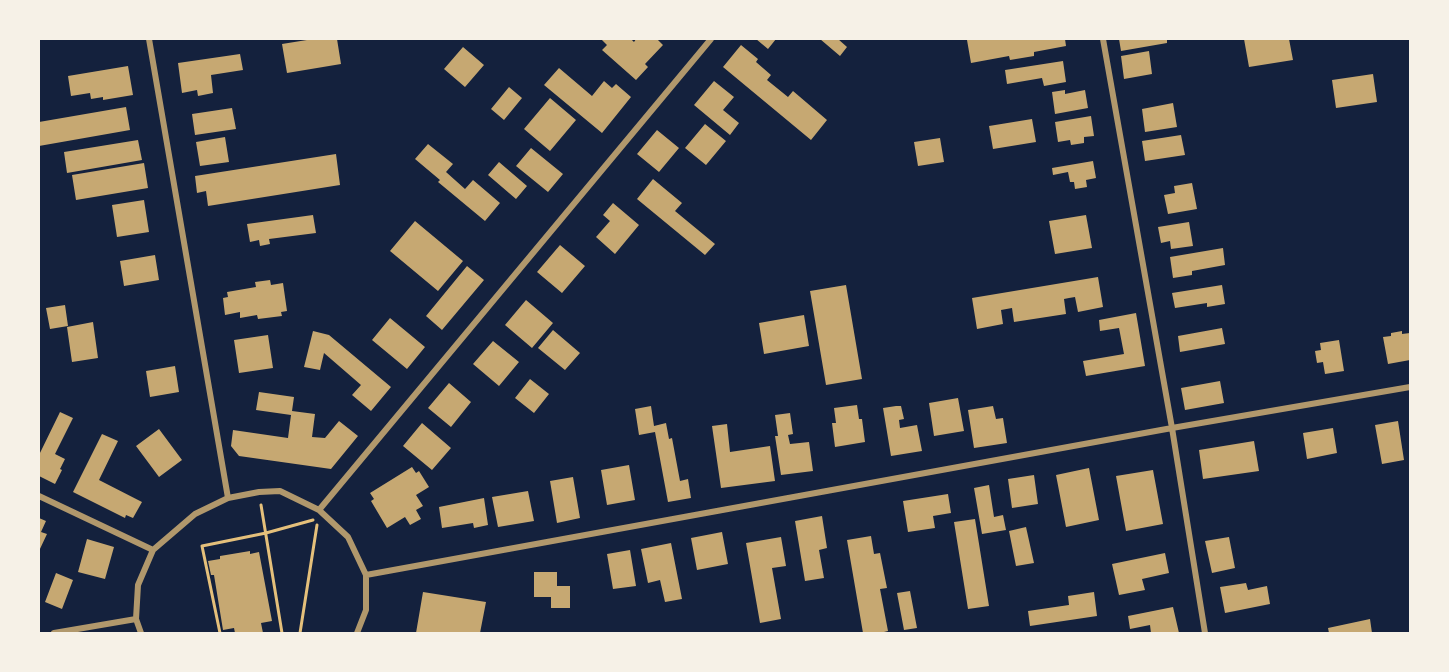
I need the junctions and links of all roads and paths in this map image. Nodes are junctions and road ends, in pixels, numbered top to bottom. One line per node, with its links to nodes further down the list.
1 (149, 39): 8 (street)
2 (711, 39): 9 (street)
3 (1103, 39): 5 (street)
4 (1410, 387): 5 (street)
5 (1172, 428): 12 (street); 20 (street)
6 (259, 492): 8 (street); 9 (street); 10 (path)
7 (39, 496): 11 (street)
8 (228, 498): 11 (street)
9 (319, 510): 12 (street)
10 (266, 533): 16 (path); 17 (path); 18 (path)
11 (153, 550): 13 (street)
12 (366, 575): 19 (street)
13 (136, 619): 14 (street); 15 (street)
14 (54, 633)
15 (141, 633)
16 (220, 633)
17 (282, 633)
18 (300, 633)
19 (357, 633)
20 (1205, 633)

